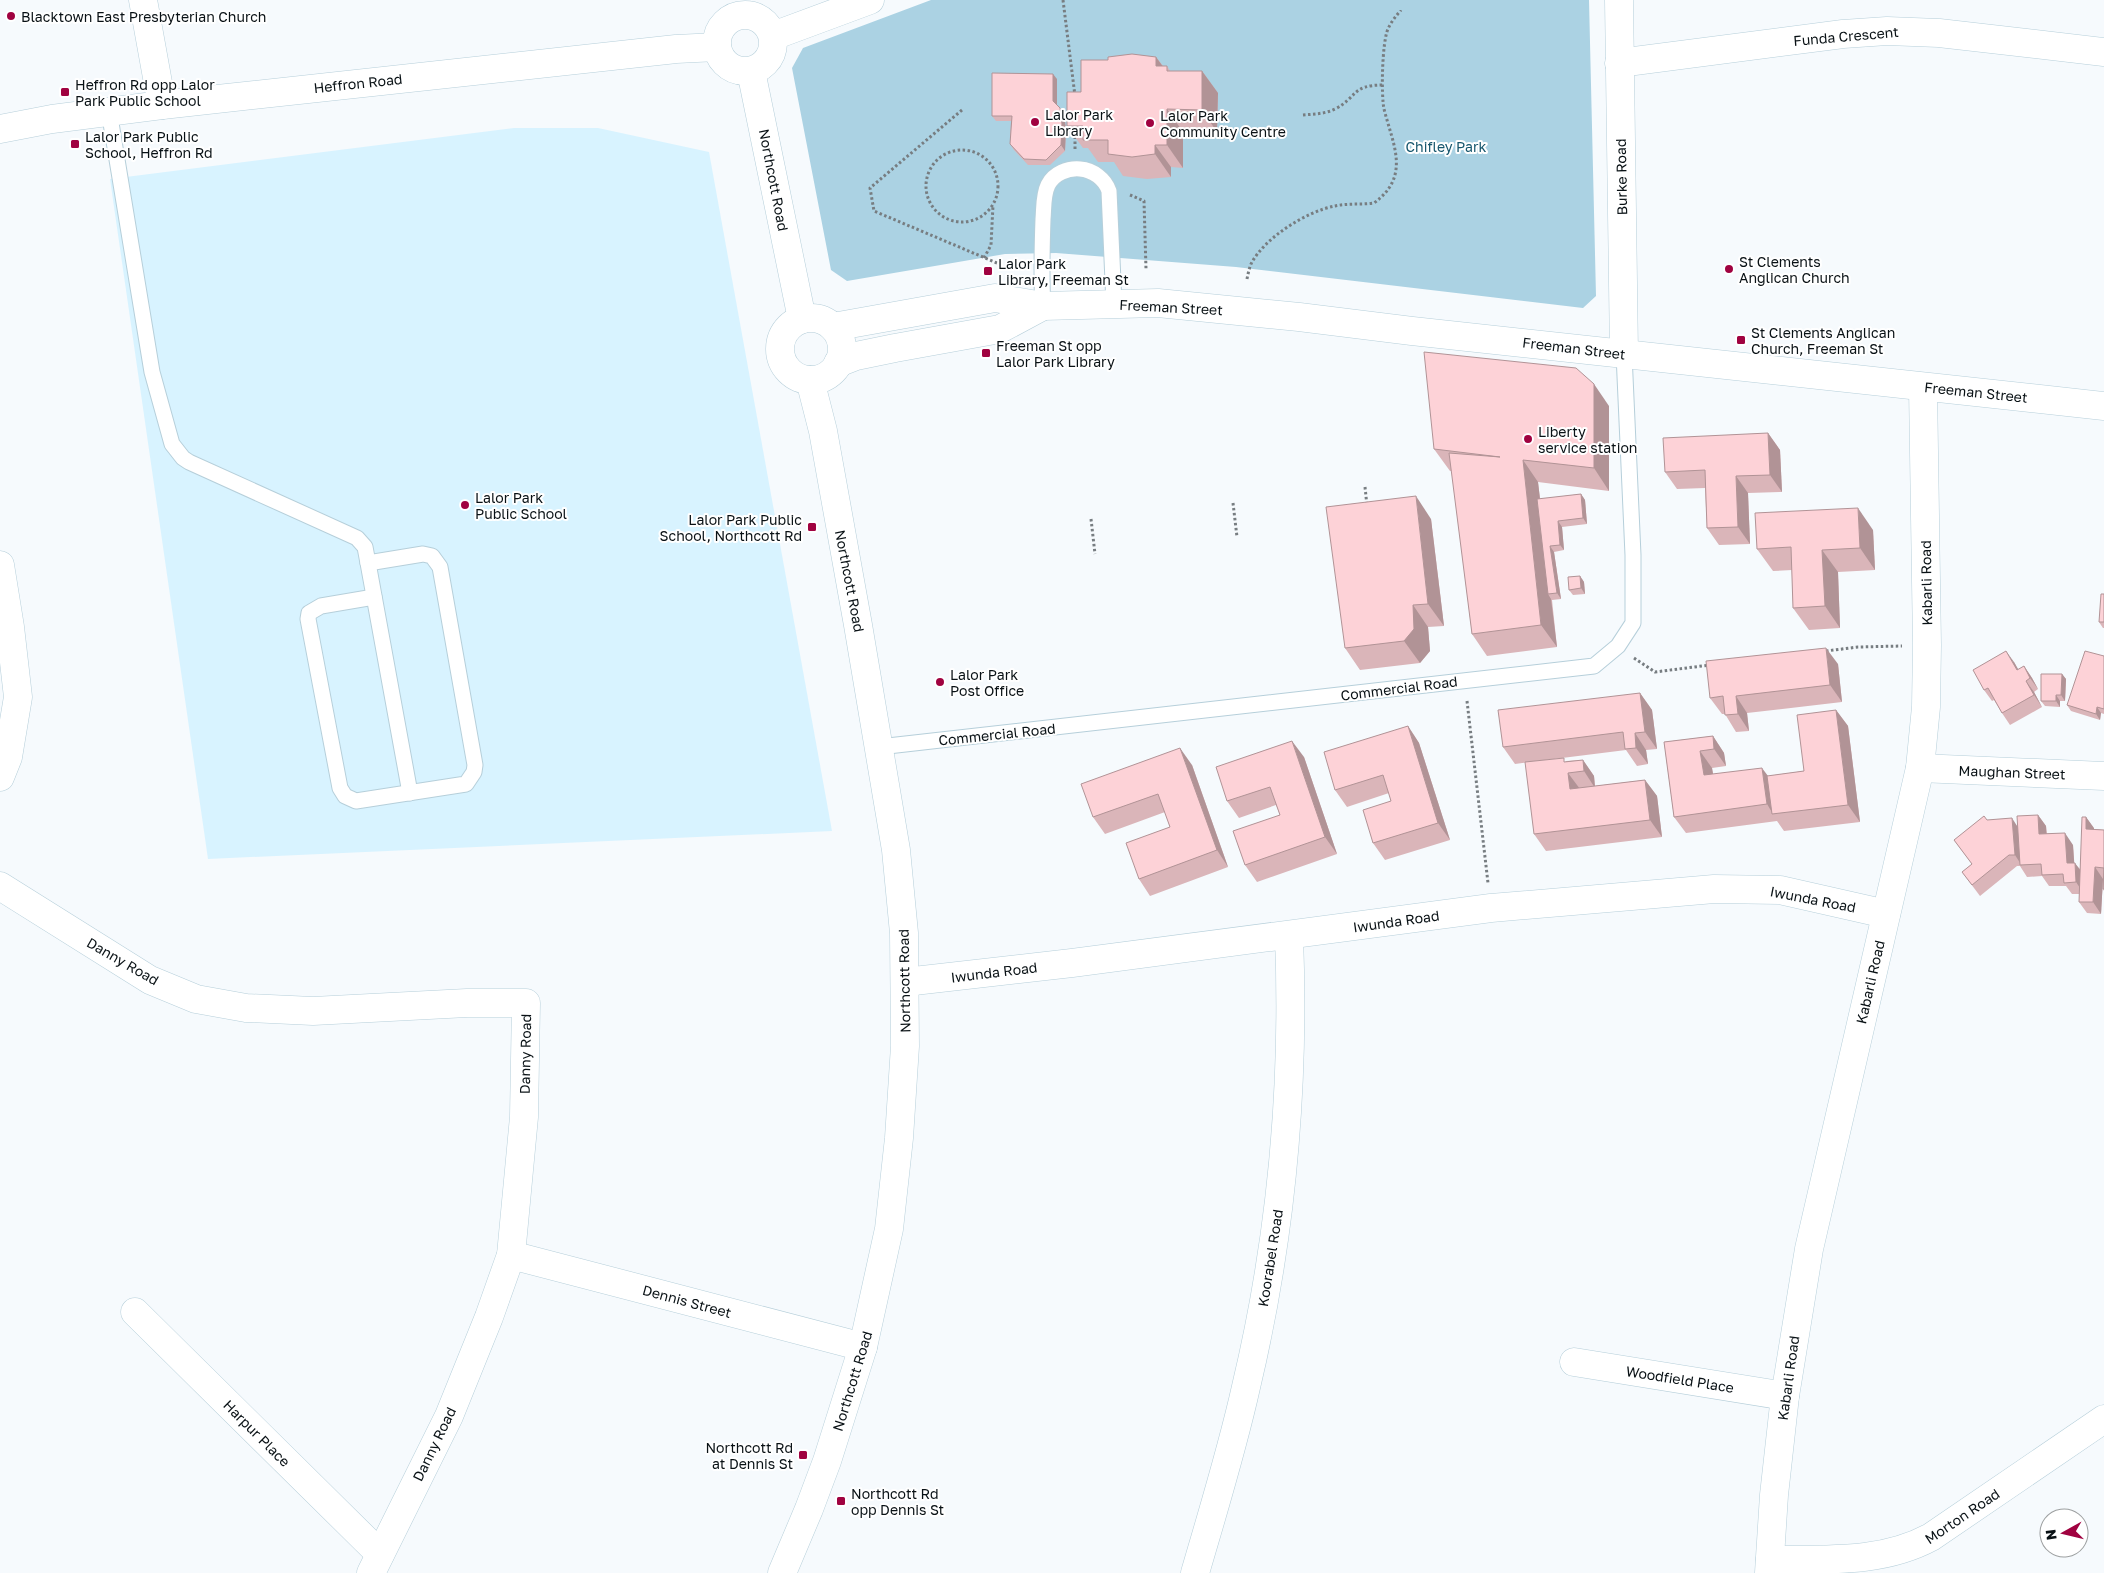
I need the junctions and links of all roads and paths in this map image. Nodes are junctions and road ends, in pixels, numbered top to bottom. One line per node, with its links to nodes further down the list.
1 (143, 0): 14 (street)
2 (870, 0): 7 (street)
3 (1063, 0): 13 (path)
4 (1619, 0): 10 (street, Burke Road)
5 (742, 7): 7 (street); 8 (street)
6 (1401, 10): 12 (path)
7 (773, 36): 11 (street)
8 (717, 47): 11 (street); 14 (street, Heffron Road)
9 (2104, 52): 10 (street, Funda Crescent)
10 (1619, 63): 31 (street, Burke Road)
11 (751, 71): 29 (street, Northcott Road)
12 (1383, 85): 17 (path); 26 (path)
13 (1075, 103)
14 (162, 105): 16 (street, Heffron Road)
15 (962, 110): 23 (path)
16 (109, 111): 18 (street, Heffron Road); 42 (lane)
17 (1304, 115)
18 (0, 129)
19 (1075, 131): 20 (path)
20 (1075, 168): 27 (lane); 28 (lane)
21 (1144, 201): 25 (path)
22 (993, 204): 22 (path); 23 (path)
23 (984, 258): 24 (path)
24 (996, 263)
25 (1146, 269)
26 (1247, 279)
27 (1114, 304): 28 (street, Freeman Street); 31 (street, Freeman Street)
28 (1043, 306): 30 (street, Freeman Street); 32 (street, Freeman Street)
29 (802, 319): 30 (street); 33 (street)
30 (833, 327): 32 (street)
31 (1624, 354): 34 (street, Freeman Street); 46 (lane, Commercial Road)
32 (838, 363): 33 (street)
33 (810, 380): 50 (street, Northcott Road)
34 (1923, 387): 35 (street, Freeman Street); 45 (street, Kabarli Road)
35 (2104, 406)
36 (1364, 486): 38 (path)
37 (1233, 503): 40 (path)
38 (1368, 512)
39 (1091, 519): 41 (path)
40 (1237, 537)
41 (1095, 554)
42 (368, 563): 44 (lane); 54 (lane)
43 (0, 565): 53 (street)
44 (374, 597): 54 (lane); 54 (lane)
45 (1927, 645): 47 (path); 51 (street, Kabarli Road)
46 (1618, 646): 48 (path); 49 (lane, Commercial Road)
47 (1819, 652)
48 (1713, 665)
49 (1464, 680): 50 (lane, Commercial Road); 56 (path)
50 (879, 747): 59 (street, Northcott Road)
51 (1920, 768): 52 (street, Maughan Street); 57 (street, Kabarli Road)
52 (2104, 776)
53 (0, 777)
54 (410, 793)
55 (0, 886): 60 (street, Danny Road)
56 (1491, 908): 57 (street, Iwunda Road); 58 (street, Iwunda Road)
57 (1886, 914): 64 (street, Kabarli Road)
58 (1289, 936): 59 (street, Iwunda Road); 69 (street, Koorabel Road)
59 (905, 982): 62 (street, Northcott Road)
60 (511, 1255): 62 (street, Dennis Street); 66 (street, Danny Road)
61 (135, 1312): 66 (street, Harpur Place)
62 (863, 1347): 68 (street, Northcott Road)
63 (1574, 1362): 64 (street, Woodfield Place)
64 (1785, 1396): 67 (street, Kabarli Road)
65 (2104, 1419): 67 (street, Morton Road)
66 (376, 1563)
67 (1769, 1566)
68 (782, 1573)
69 (1195, 1573)

